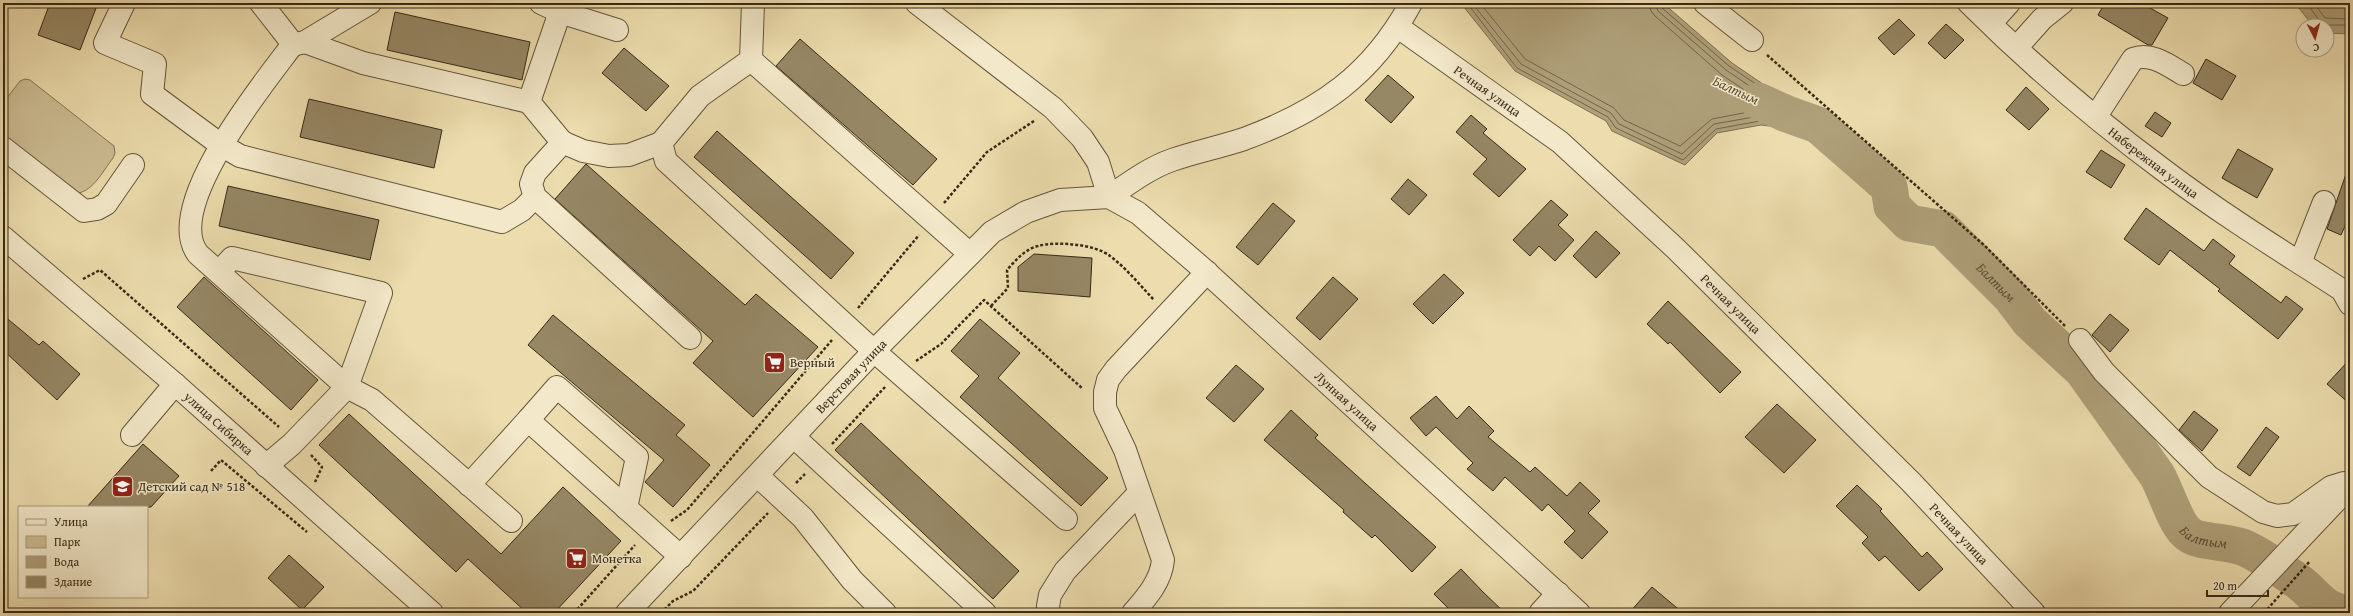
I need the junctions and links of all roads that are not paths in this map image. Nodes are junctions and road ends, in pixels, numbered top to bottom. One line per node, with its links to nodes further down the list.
1 (124, 3): 25 (street)
2 (261, 3): 17 (street)
3 (370, 3): 17 (street)
4 (541, 3): 12 (street)
5 (753, 3): 19 (street)
6 (917, 3): 29 (street)
7 (1411, 3): 14 (street)
8 (1705, 3): 16 (street)
9 (1969, 3): 13 (street, Набережная улица)
10 (2009, 3): 13 (street)
11 (2062, 3): 18 (street)
12 (560, 12): 15 (street); 21 (street)
13 (1991, 23): 18 (street, Набережная улица)
14 (1398, 27): 29 (street); 63 (street, Речная улица)
15 (617, 30)
16 (1752, 40)
17 (299, 43): 21 (street); 25 (street)
18 (2017, 47): 22 (street, Набережная улица)
19 (751, 60): 24 (street); 32 (street)
20 (2183, 74): 22 (street)
21 (529, 102): 23 (street)
22 (2096, 116): 33 (street, Набережная улица)
23 (563, 142): 24 (street); 28 (street)
24 (661, 143): 39 (street)
25 (221, 145): 28 (street); 34 (street)
26 (3, 148): 27 (street)
27 (133, 165)
28 (535, 197): 37 (street)
29 (1109, 197): 32 (street, Верстовая улица); 35 (street, Лунная улица)
30 (2324, 202): 33 (street)
31 (3, 238): 40 (street, улица Сибирка)
32 (970, 254): 39 (street, Верстовая улица)
33 (2300, 263): 36 (street, Набережная улица)
34 (219, 272): 41 (street); 41 (street)
35 (1207, 272): 49 (street); 54 (street, Лунная улица)
36 (2350, 304)
37 (690, 338)
38 (2080, 340): 48 (street)
39 (874, 352): 44 (street, Верстовая улица); 51 (street)
40 (175, 384): 43 (street); 45 (street, улица Сибирка)
41 (347, 387): 45 (street); 47 (street)
42 (528, 420): 47 (street); 50 (street); 50 (street)
43 (132, 435)
44 (794, 437): 46 (street, Верстовая улица); 58 (street)
45 (266, 466): 55 (street, улица Сибирка)
46 (758, 476): 53 (street, Верстовая улица); 57 (street)
47 (469, 485): 52 (street)
48 (2350, 486): 64 (street)
49 (1139, 493): 59 (street); 60 (street)
50 (626, 508): 53 (street)
51 (1066, 519)
52 (511, 521)
53 (681, 557): 56 (street, Верстовая улица)
54 (1558, 593): 61 (street); 62 (street, Лунная улица)
55 (432, 613)
56 (627, 613)
57 (885, 613)
58 (985, 613)
59 (1049, 613)
60 (1134, 613)
61 (1540, 613)
62 (1580, 613)
63 (2034, 613)
64 (2230, 613)

